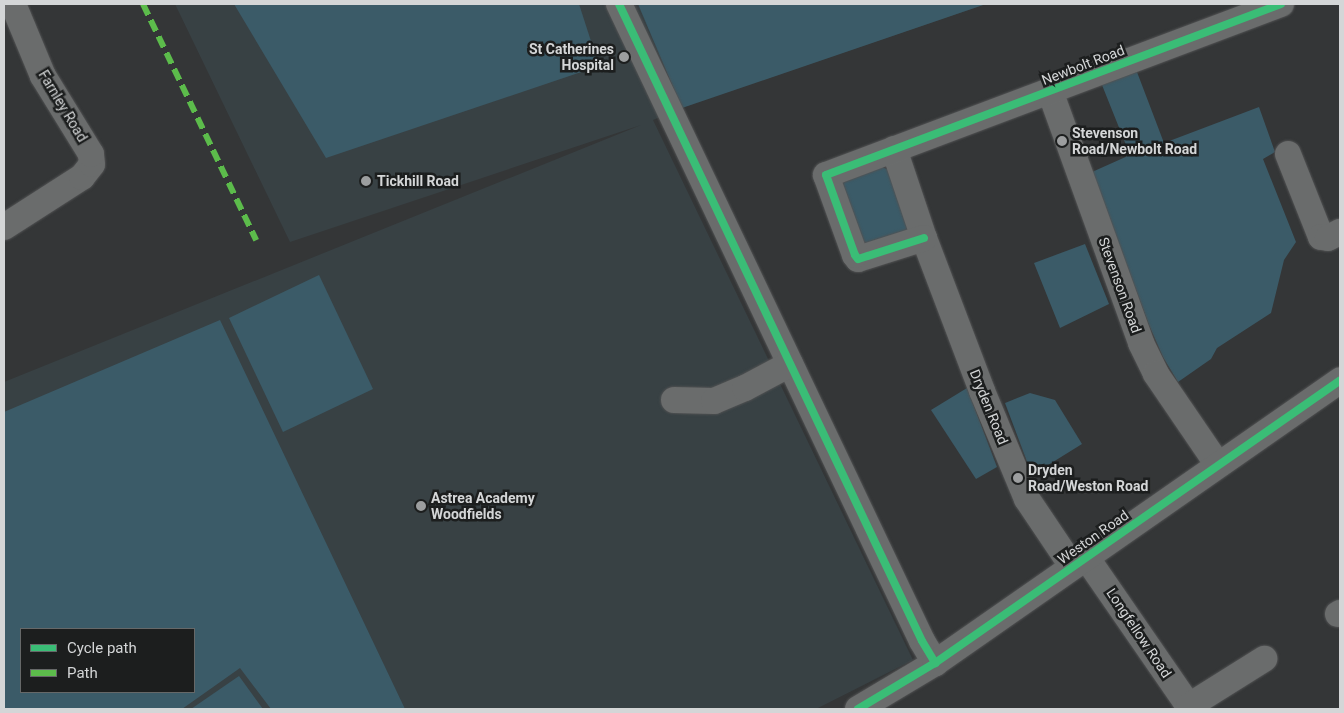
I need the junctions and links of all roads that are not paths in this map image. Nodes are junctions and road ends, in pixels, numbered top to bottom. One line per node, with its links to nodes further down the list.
1 (13, 4): 7 (street, Farnley Road)
2 (619, 4): 10 (street)
3 (1281, 4): 4 (street, Newbolt Road)
4 (1050, 91): 5 (street, Newbolt Road); 13 (street, Stevenson Road)
5 (894, 148): 9 (street, Dryden Road); 9 (street)
6 (1288, 154): 8 (street)
7 (4, 227)
8 (1340, 232)
9 (924, 238): 14 (street, Dryden Road)
10 (790, 364): 12 (street); 16 (street)
11 (1340, 380): 13 (street, Weston Road)
12 (674, 400)
13 (1218, 465): 14 (street, Weston Road)
14 (1079, 562): 16 (street, Weston Road); 17 (street, Longfellow Road)
15 (1264, 659): 17 (street)
16 (935, 664): 18 (street, Weston Road)
17 (1190, 708)
18 (858, 709)

